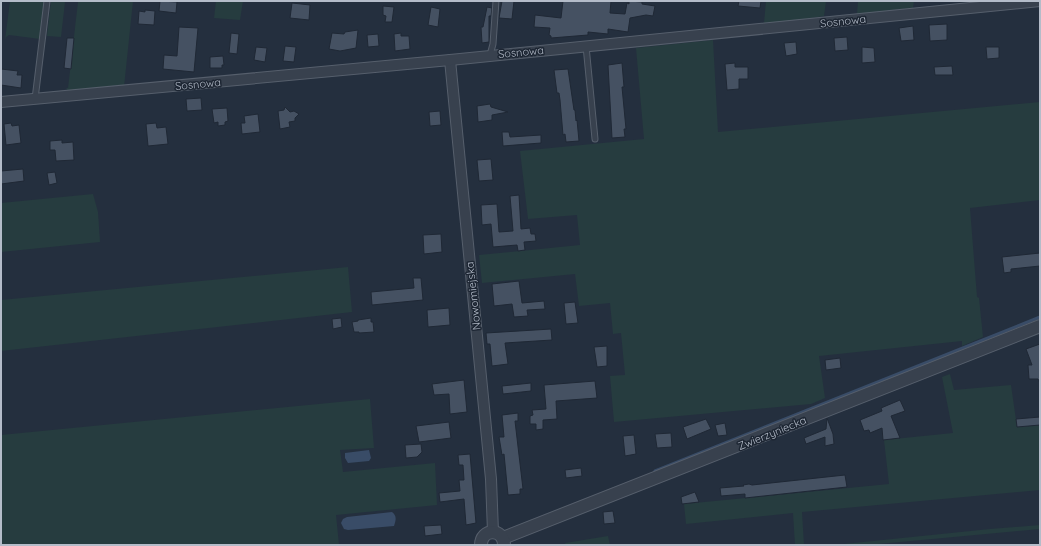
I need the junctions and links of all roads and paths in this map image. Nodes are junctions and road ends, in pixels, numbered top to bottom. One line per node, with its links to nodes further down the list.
1 (47, 1): 7 (lane)
2 (496, 1): 5 (lane)
3 (1040, 1): 4 (street, Sosnowa)
4 (586, 46): 5 (street, Sosnowa); 9 (lane)
5 (490, 55): 6 (street, Sosnowa)
6 (450, 60): 7 (street, Sosnowa); 11 (street, Nowomiejska)
7 (35, 99): 8 (street, Sosnowa)
8 (1, 102)
9 (595, 139)
10 (1040, 326): 11 (street, Zwierzyniecka)
11 (500, 538): 12 (street)
12 (481, 545)

